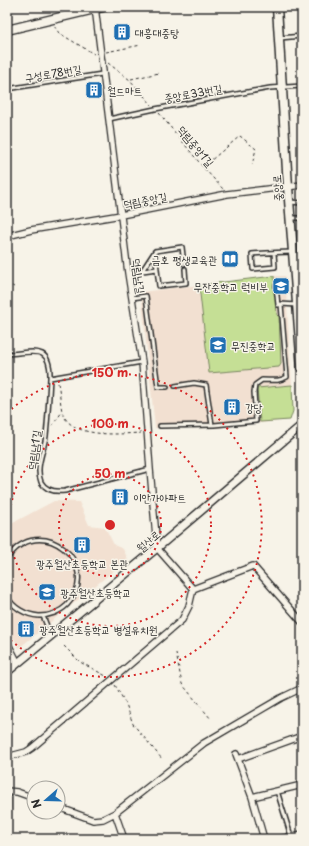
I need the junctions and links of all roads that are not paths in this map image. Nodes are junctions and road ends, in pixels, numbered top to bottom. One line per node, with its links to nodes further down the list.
1 (103, 7): 3 (main road)
2 (277, 7): 6 (main road, 중앙로)
3 (95, 8): 4 (main road); 7 (street, 덕림남길)
4 (7, 30)
5 (302, 36): 6 (lane)
6 (279, 38): 9 (main road, 중앙로)
7 (102, 74): 10 (lane, 구성로78번길); 11 (street, 덕림남길)
8 (302, 86): 9 (lane, 중앙로33번길)
9 (281, 88): 11 (lane, 중앙로33번길); 13 (main road, 중앙로)
10 (7, 89)
11 (109, 119): 16 (street, 덕림남길)
12 (302, 185): 13 (street, 덕림중앙길)
13 (288, 187): 14 (main road, 중앙로); 16 (street, 덕림중앙길)
14 (289, 202): 15 (lane); 17 (main road, 중앙로)
15 (302, 203)
16 (121, 215): 19 (street, 덕림중앙길); 28 (street, 덕림남길)
17 (290, 218): 18 (lane); 21 (main road, 중앙로)
18 (302, 218)
19 (7, 236)
20 (155, 251): 24 (lane); 25 (lane); 27 (lane)
21 (293, 252): 22 (lane); 23 (main road, 중앙로)
22 (274, 253): 22 (lane)
23 (298, 261): 32 (main road, 중앙로)
24 (184, 264)
25 (157, 269): 26 (lane); 27 (lane)
26 (184, 269)
27 (142, 271): 28 (lane)
28 (128, 273): 30 (street, 덕림남길)
29 (276, 286): 31 (lane)
30 (132, 298): 34 (street, 덕림남길); 38 (lane)
31 (281, 304): 32 (lane); 39 (lane)
32 (297, 304): 35 (main road, 중앙로)
33 (7, 354): 36 (lane, 덕림남1길)
34 (142, 362): 36 (lane); 42 (street, 덕림남길)
35 (302, 362)
36 (50, 378): 42 (lane, 덕림남1길)
37 (176, 386): 39 (lane)
38 (167, 387)
39 (212, 425): 41 (lane)
40 (302, 425): 43 (street, 월산로)
41 (160, 426)
42 (150, 469): 43 (street, 덕림남길)
43 (157, 548): 45 (street); 51 (street, 월산로)
44 (7, 559): 47 (lane)
45 (193, 589): 48 (street); 55 (street)
46 (8, 599): 47 (lane)
47 (43, 616): 49 (lane)
48 (302, 622)
49 (46, 626)
50 (7, 642): 51 (street)
51 (18, 663): 52 (street, 월산로)
52 (7, 672)
53 (302, 688): 64 (street)
54 (302, 736): 61 (street)
55 (7, 757)
56 (302, 785): 58 (street)
57 (7, 791): 60 (street)
58 (277, 791): 61 (street); 66 (lane)
59 (7, 795): 62 (street)
60 (26, 795)
61 (252, 797): 68 (street)
62 (7, 808)
63 (66, 809): 64 (street)
64 (115, 813): 67 (street)
65 (302, 834): 66 (street)
66 (292, 836): 69 (street)
67 (124, 839)
68 (264, 839)
69 (280, 839)

